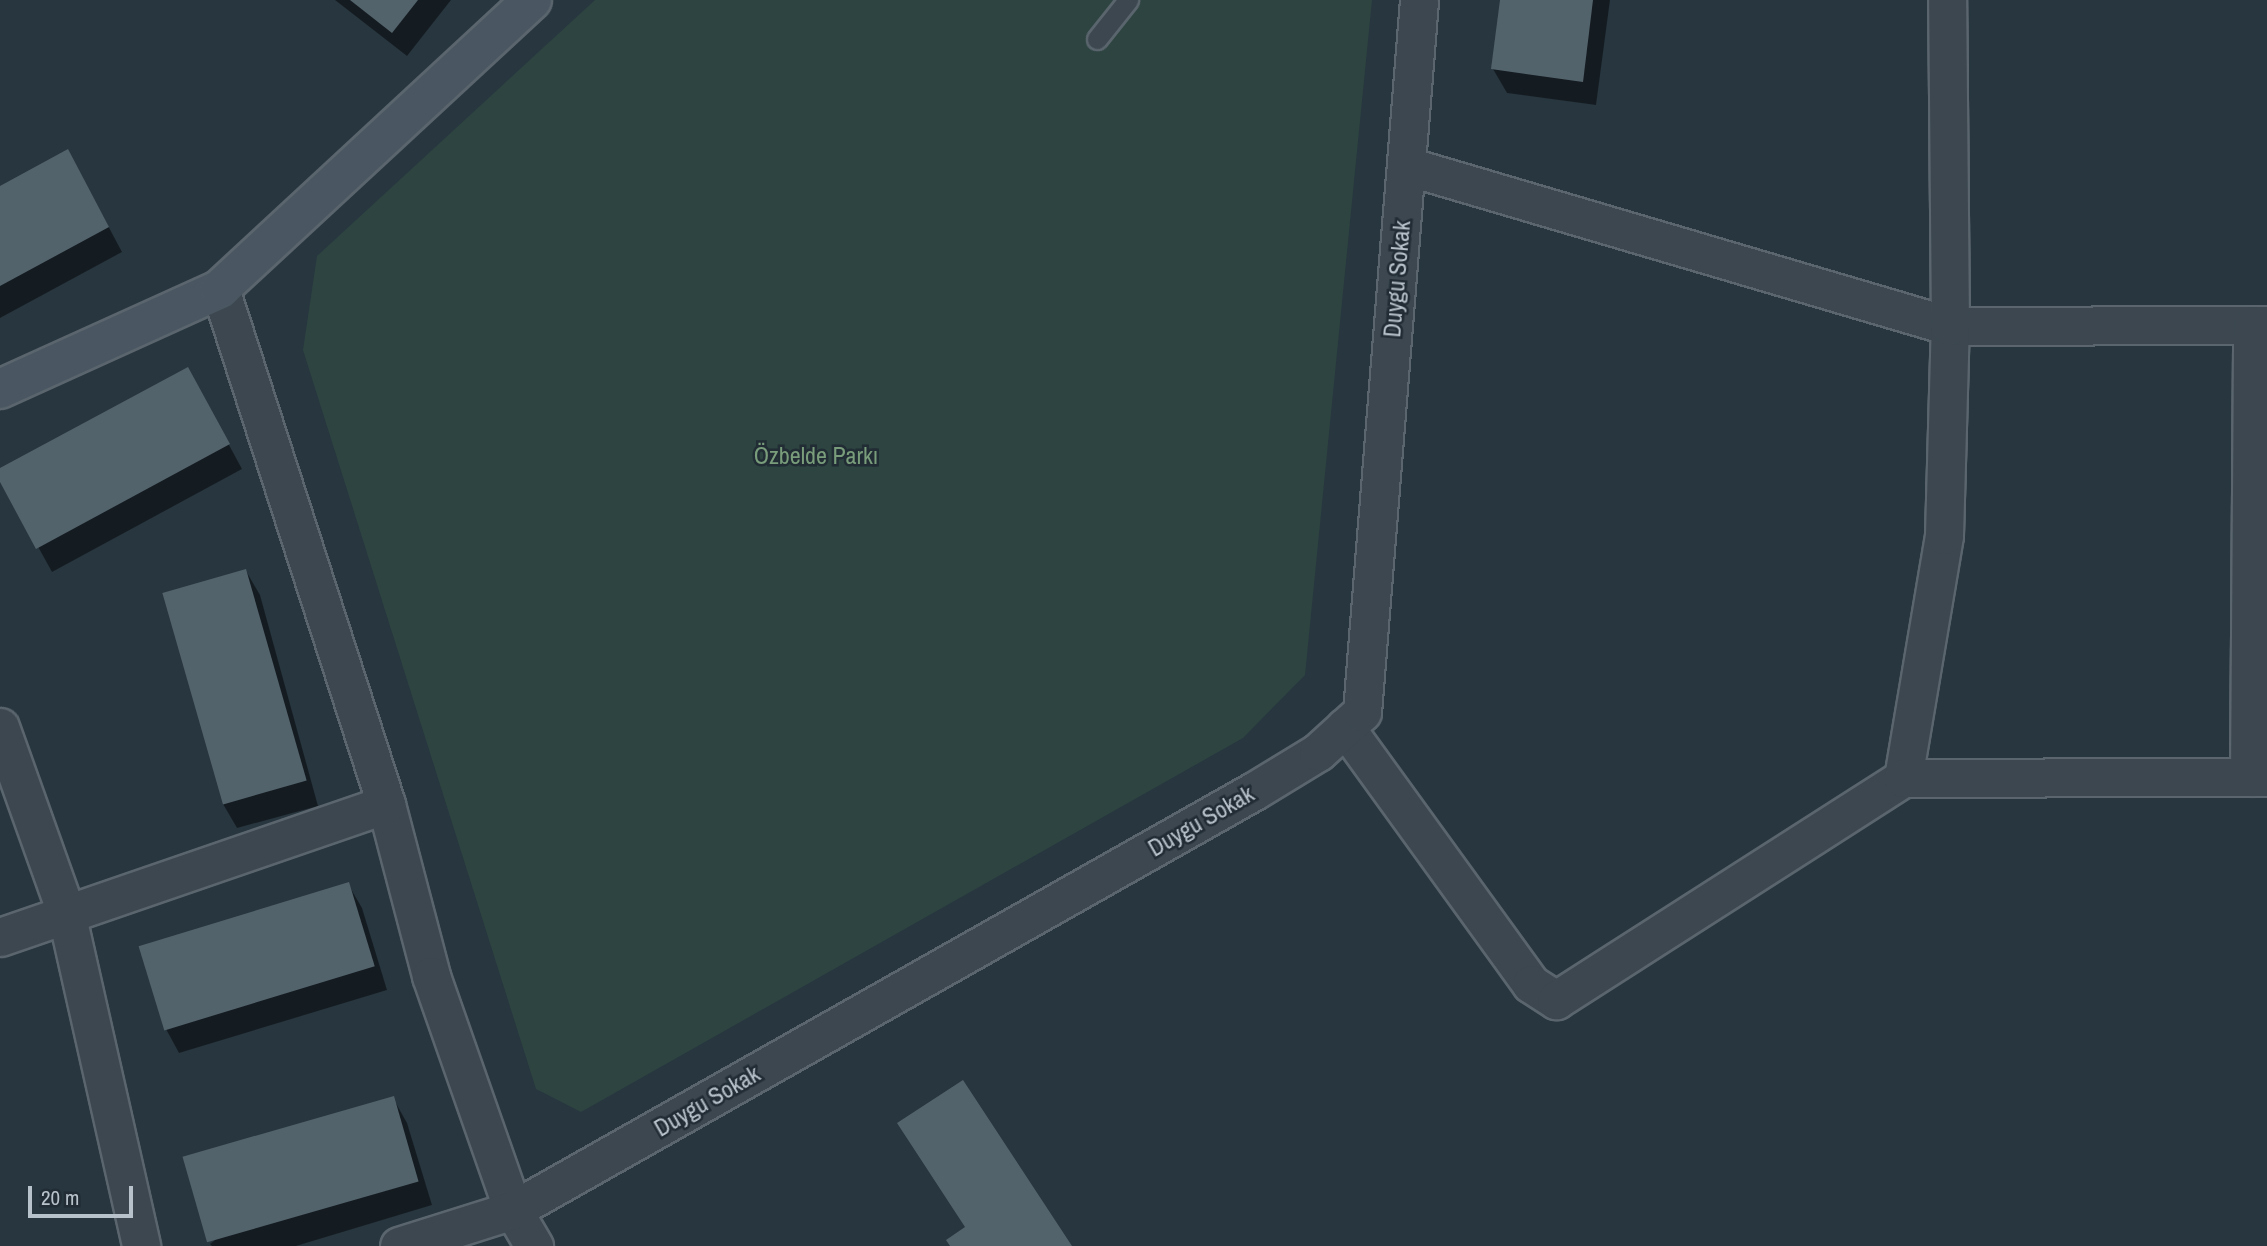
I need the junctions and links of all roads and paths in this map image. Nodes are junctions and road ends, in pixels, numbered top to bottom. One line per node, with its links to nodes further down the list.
1 (532, 0): 7 (street)
2 (1128, 0): 5 (lane)
3 (1419, 0): 6 (street, Duygu Sokak)
4 (1947, 0): 9 (street)
5 (1097, 39)
6 (1406, 166): 9 (street); 12 (street, Duygu Sokak)
7 (220, 289): 10 (street); 15 (street)
8 (2260, 325): 9 (street); 13 (street)
9 (1950, 326): 14 (street)
10 (0, 389)
11 (0, 727): 16 (street)
12 (1345, 727): 14 (street); 18 (street, Duygu Sokak)
13 (2258, 777): 14 (street)
14 (1903, 778)
15 (386, 804): 16 (street); 18 (street)
16 (66, 912): 17 (street); 19 (street)
17 (0, 937)
18 (513, 1210): 20 (street, Duygu Sokak); 21 (street)
19 (141, 1246)
20 (399, 1246)
21 (534, 1246)

